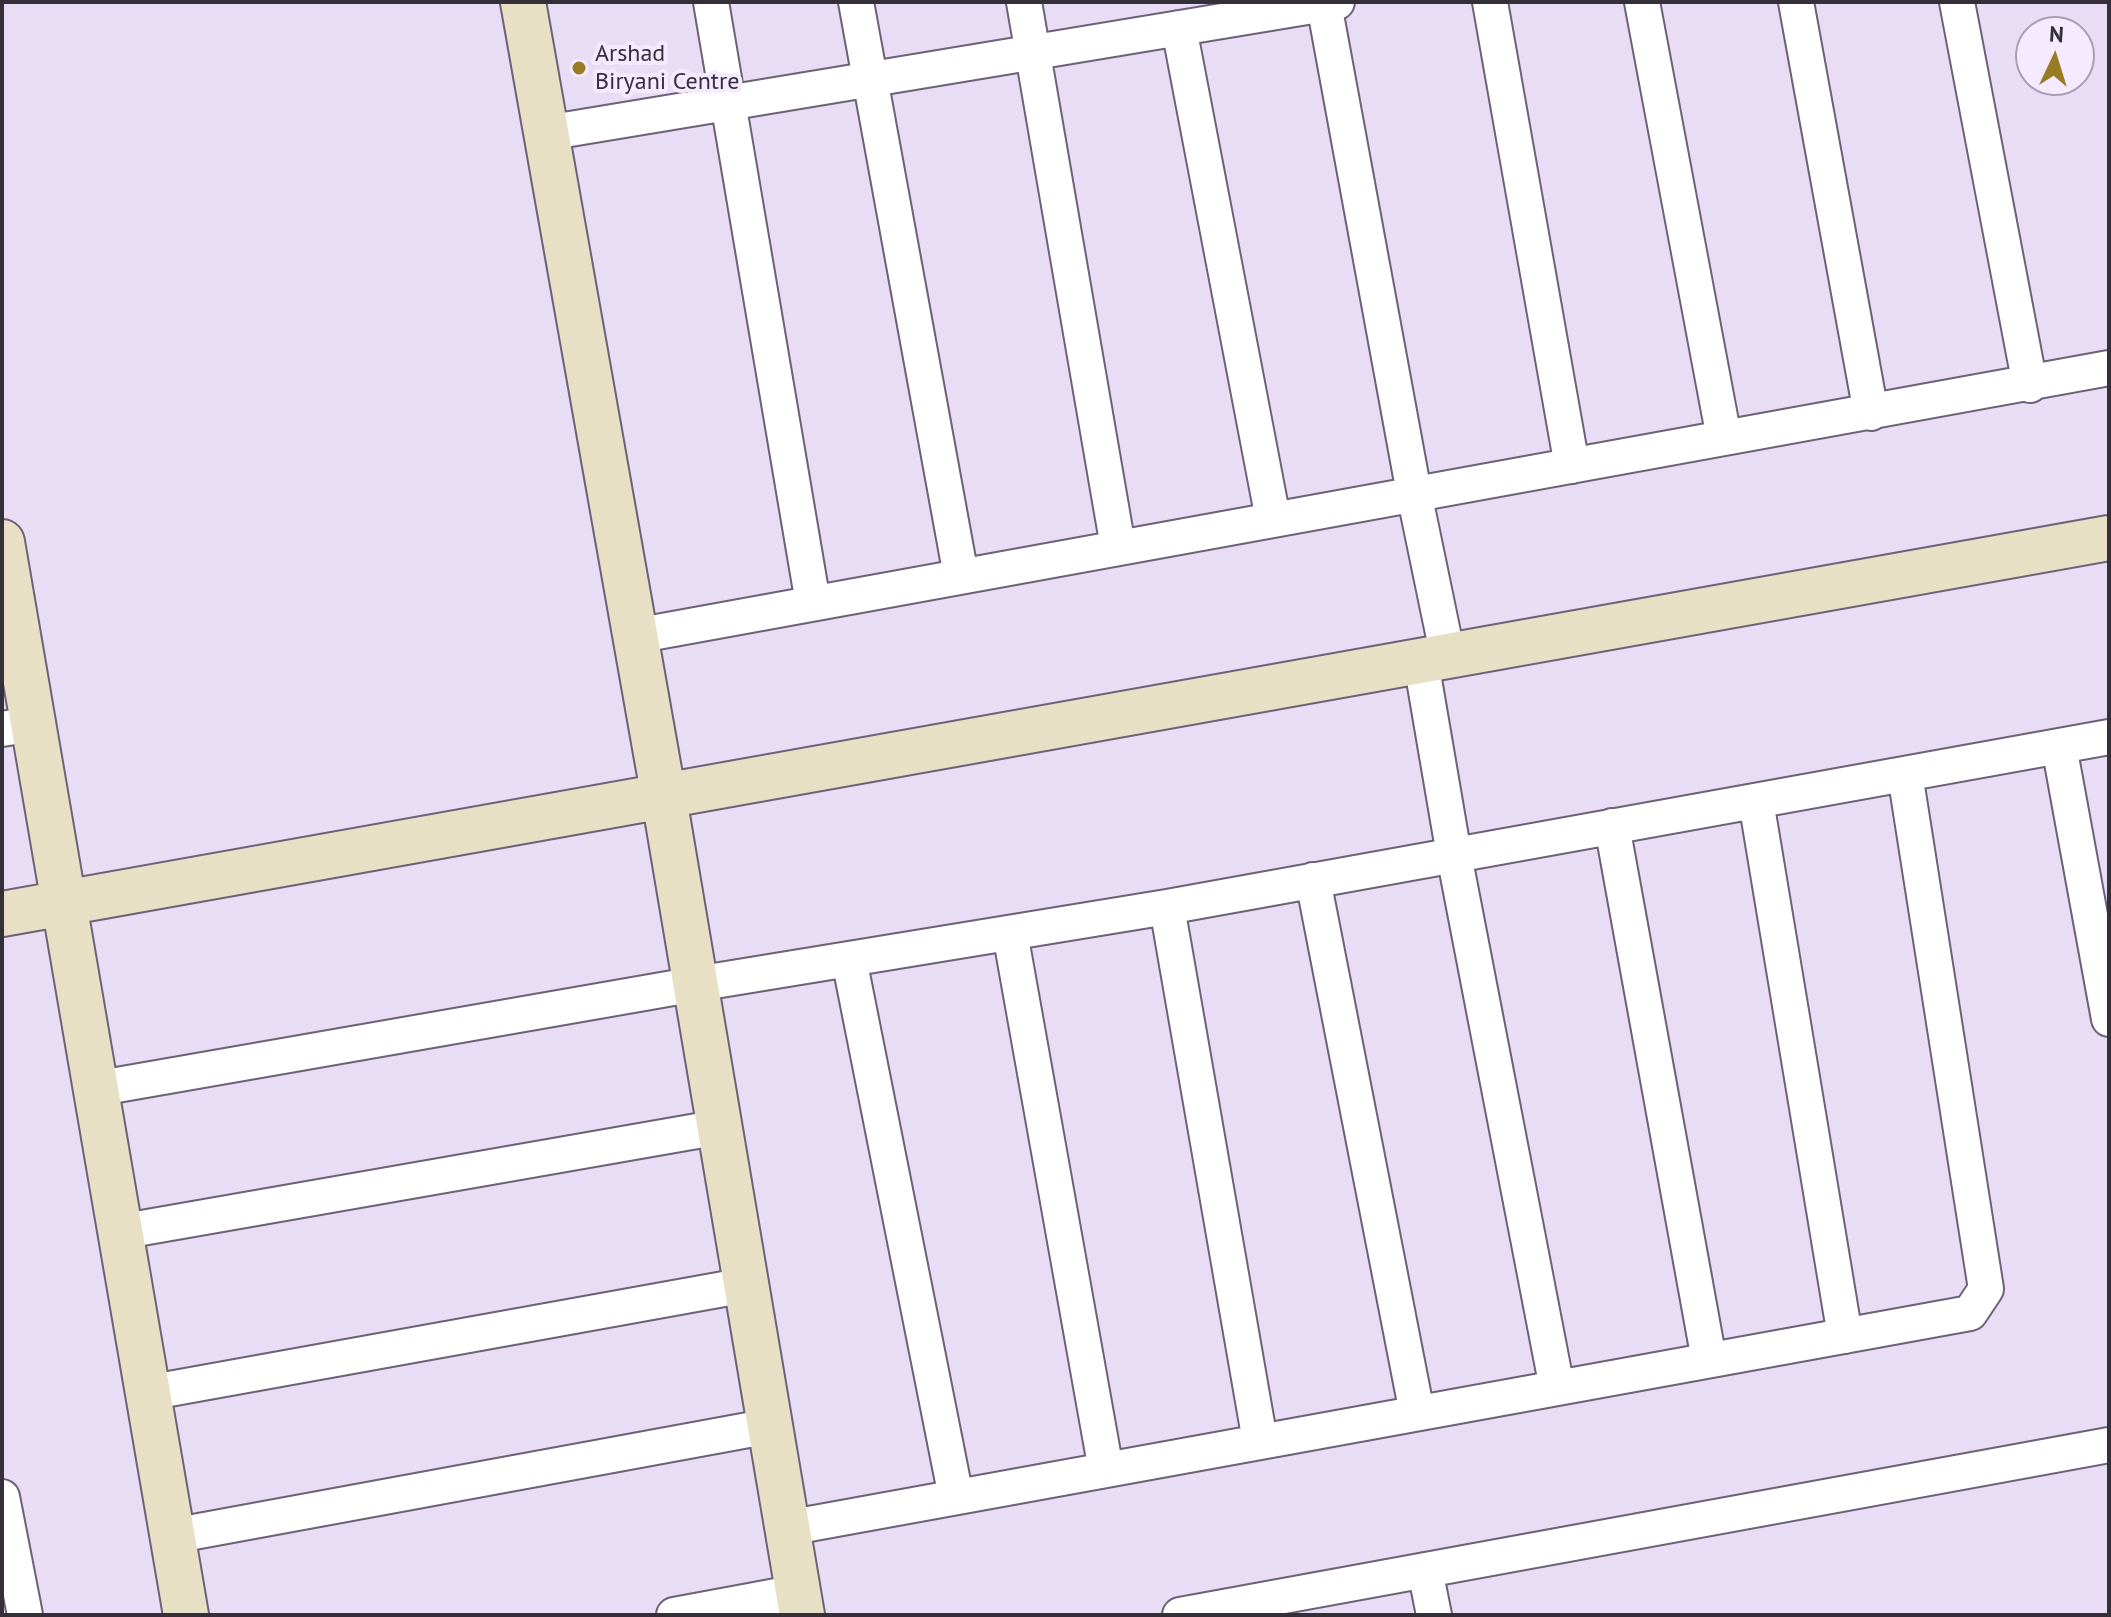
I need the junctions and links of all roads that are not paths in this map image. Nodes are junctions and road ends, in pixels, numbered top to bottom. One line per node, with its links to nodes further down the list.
1 (523, 2): 14 (street)
2 (711, 2): 13 (street)
3 (856, 2): 12 (street)
4 (1024, 2): 11 (street)
5 (1490, 2): 19 (street)
6 (1642, 2): 18 (street)
7 (1796, 2): 17 (street)
8 (1957, 2): 16 (street)
9 (1331, 3): 10 (street); 20 (street)
10 (1179, 28): 11 (street); 21 (street)
11 (1033, 53): 12 (street); 24 (street)
12 (870, 80): 13 (street); 25 (street)
13 (728, 103): 14 (street); 26 (street)
14 (546, 133): 27 (street)
15 (2109, 368): 16 (street)
16 (2030, 385): 17 (street)
17 (1871, 413): 18 (street)
18 (1724, 438): 19 (street)
19 (1572, 466): 20 (street)
20 (1414, 493): 21 (street); 28 (street)
21 (1273, 519): 24 (street)
22 (2109, 538): 28 (street)
23 (2, 542): 29 (street)
24 (1118, 547): 25 (street)
25 (961, 576): 26 (street)
26 (813, 603): 27 (street)
27 (635, 636): 33 (street)
28 (1434, 660): 33 (street); 36 (street)
29 (17, 727): 38 (street)
30 (2109, 737): 31 (street)
31 (2059, 746): 32 (street); 44 (street)
32 (1905, 774): 34 (street); 49 (street)
33 (664, 798): 38 (street); 43 (street)
34 (1756, 801): 35 (street); 49 (street)
35 (1612, 826): 36 (street); 50 (street)
36 (1454, 855): 37 (street); 51 (street)
37 (1313, 880): 39 (street); 53 (street)
38 (62, 904): 40 (street); 45 (street)
39 (1167, 907): 41 (street); 55 (street)
40 (2, 914)
41 (1010, 933): 42 (street); 57 (street)
42 (849, 959): 43 (street); 59 (street)
43 (696, 984): 45 (street); 46 (street)
44 (2109, 1019)
45 (94, 1089): 47 (street)
46 (720, 1127): 47 (street); 48 (street)
47 (119, 1232): 52 (street)
48 (746, 1285): 52 (street); 54 (street)
49 (1845, 1336): 50 (street)
50 (1709, 1360): 51 (street)
51 (1557, 1388): 53 (street)
52 (147, 1393): 61 (street)
53 (1417, 1413): 55 (street)
54 (770, 1426): 60 (street); 61 (street)
55 (1260, 1441): 57 (street)
56 (2109, 1445): 62 (street)
57 (1106, 1470): 59 (street)
58 (2, 1497): 65 (street)
59 (956, 1497): 60 (street)
60 (787, 1528): 63 (street)
61 (172, 1536): 66 (street)
62 (1425, 1570): 64 (street); 69 (street)
63 (800, 1604): 67 (street)
64 (1280, 1606): 68 (street)
65 (25, 1615)
66 (186, 1615)
67 (674, 1615)
68 (1180, 1615)
69 (1434, 1615)

